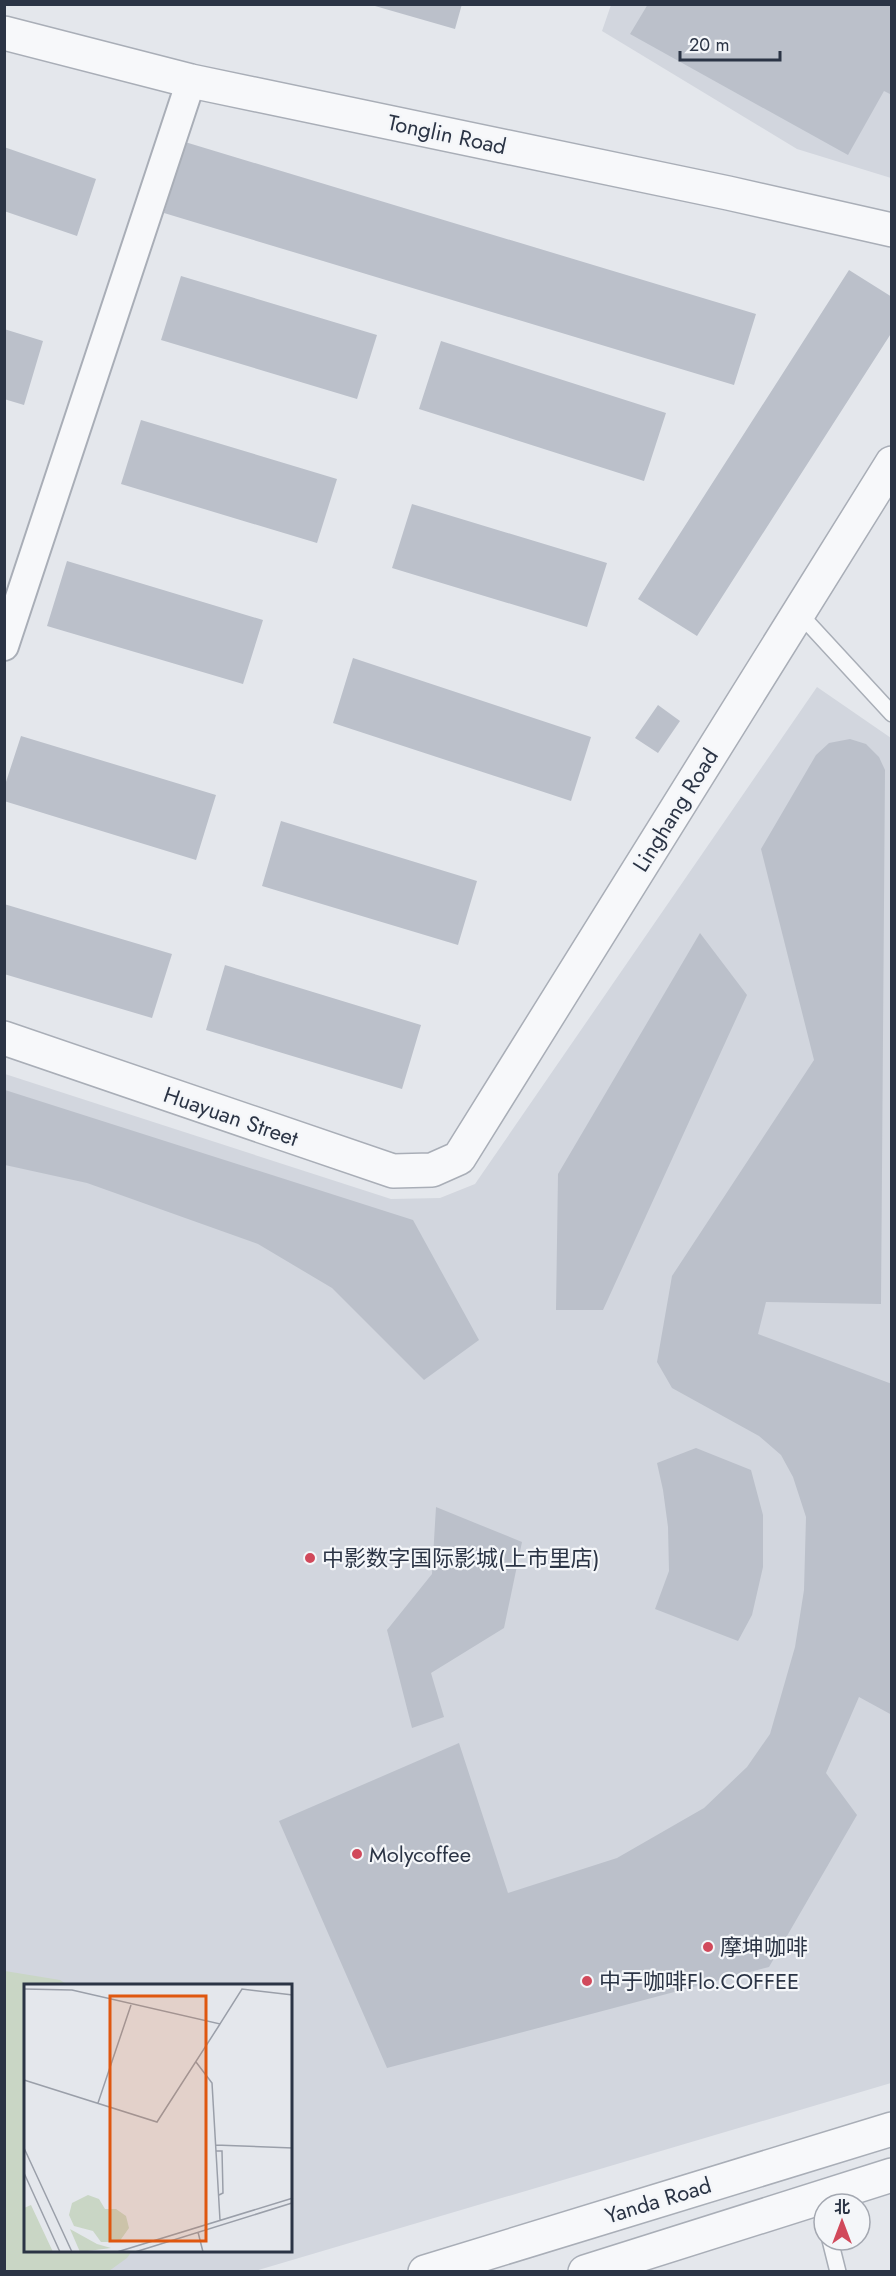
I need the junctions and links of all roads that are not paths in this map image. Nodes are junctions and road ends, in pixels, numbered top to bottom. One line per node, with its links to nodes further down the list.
1 (4, 33): 2 (street, Tonglin Road)
2 (191, 81): 3 (street, Tonglin Road); 6 (street)
3 (891, 230)
4 (891, 463): 5 (street, Linghang Road)
5 (797, 612): 7 (lane); 9 (street, Linghang Road)
6 (4, 646)
7 (891, 714)
8 (4, 1038): 9 (street, Huayuan Street)
9 (459, 1158)
10 (891, 2128): 15 (street, Yanda Road)
11 (891, 2175): 12 (street, Yanda Road)
12 (853, 2192)
13 (812, 2209): 16 (street, Yanda Road)
14 (833, 2252): 17 (lane)
15 (425, 2271)
16 (585, 2271)
17 (838, 2271)

